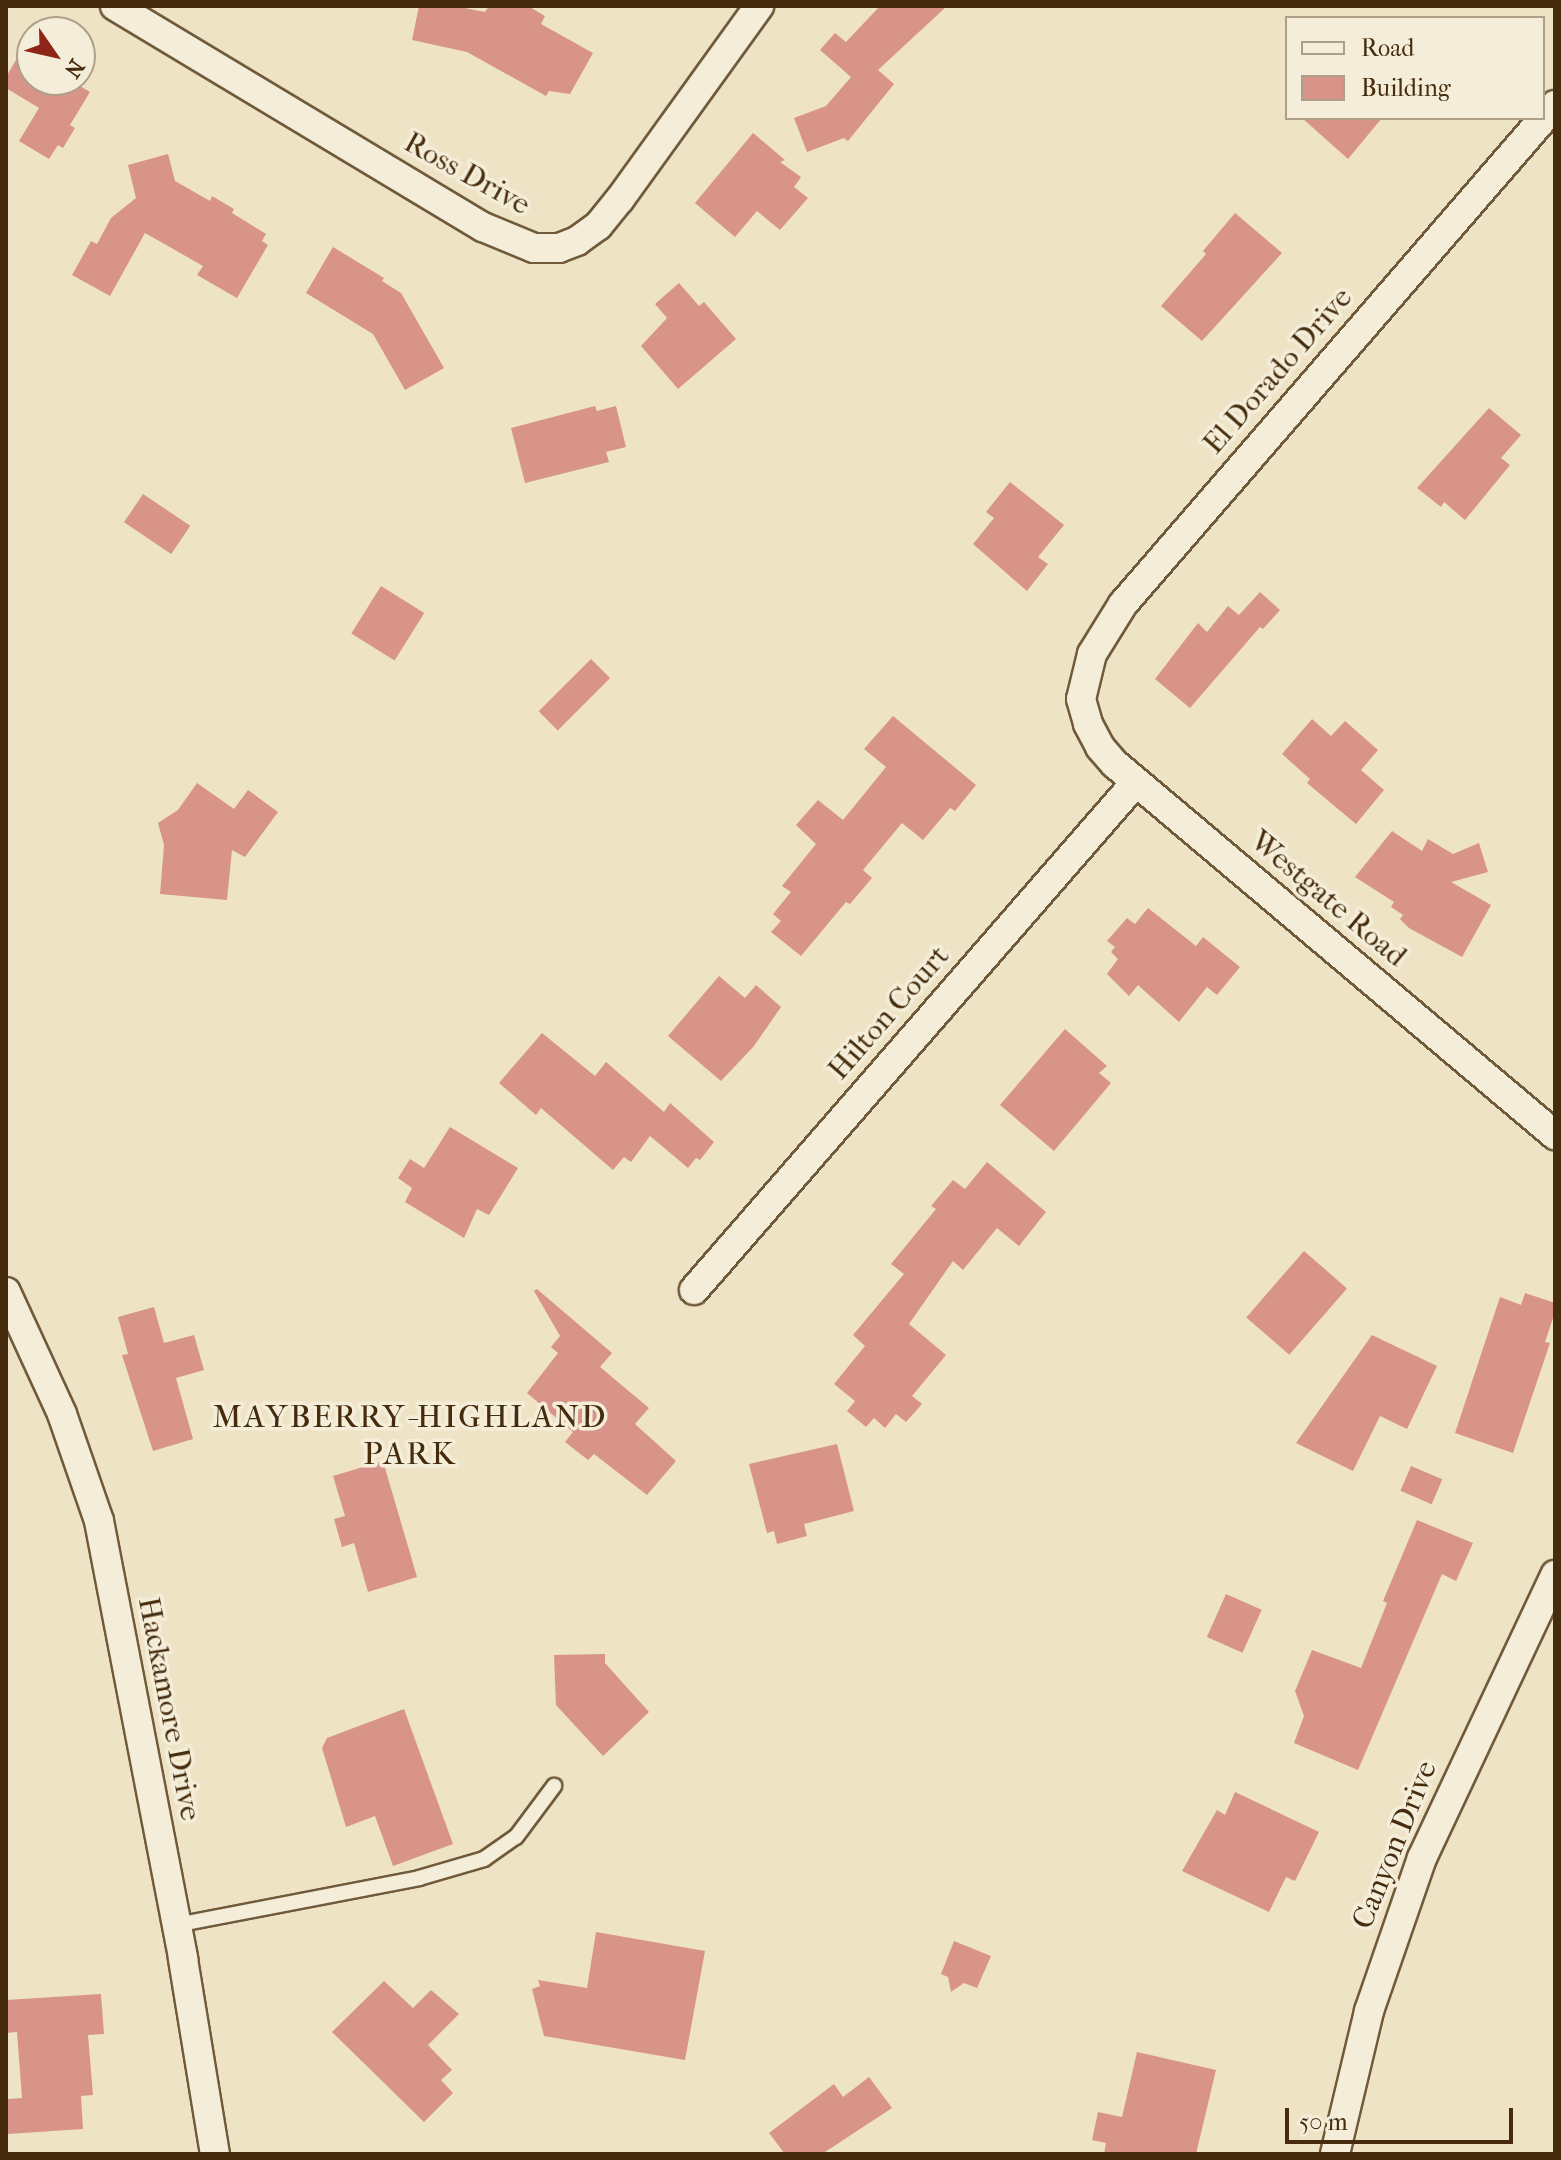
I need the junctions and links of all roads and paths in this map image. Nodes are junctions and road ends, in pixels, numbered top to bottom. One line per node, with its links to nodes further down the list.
1 (115, 6): 2 (street, Ross Drive)
2 (759, 6)
3 (1542, 120): 4 (street, El Dorado Drive)
4 (1081, 699): 5 (street, Westgate Road)
5 (1136, 782): 6 (street, Westgate Road); 7 (street, Hilton Court)
6 (1555, 1135)
7 (694, 1290)
8 (6, 1292): 11 (street, Hackamore Drive)
9 (1555, 1575): 13 (street, Canyon Drive)
10 (554, 1786): 11 (lane)
11 (176, 1925): 12 (street, Hackamore Drive)
12 (215, 2154)
13 (1335, 2154)

